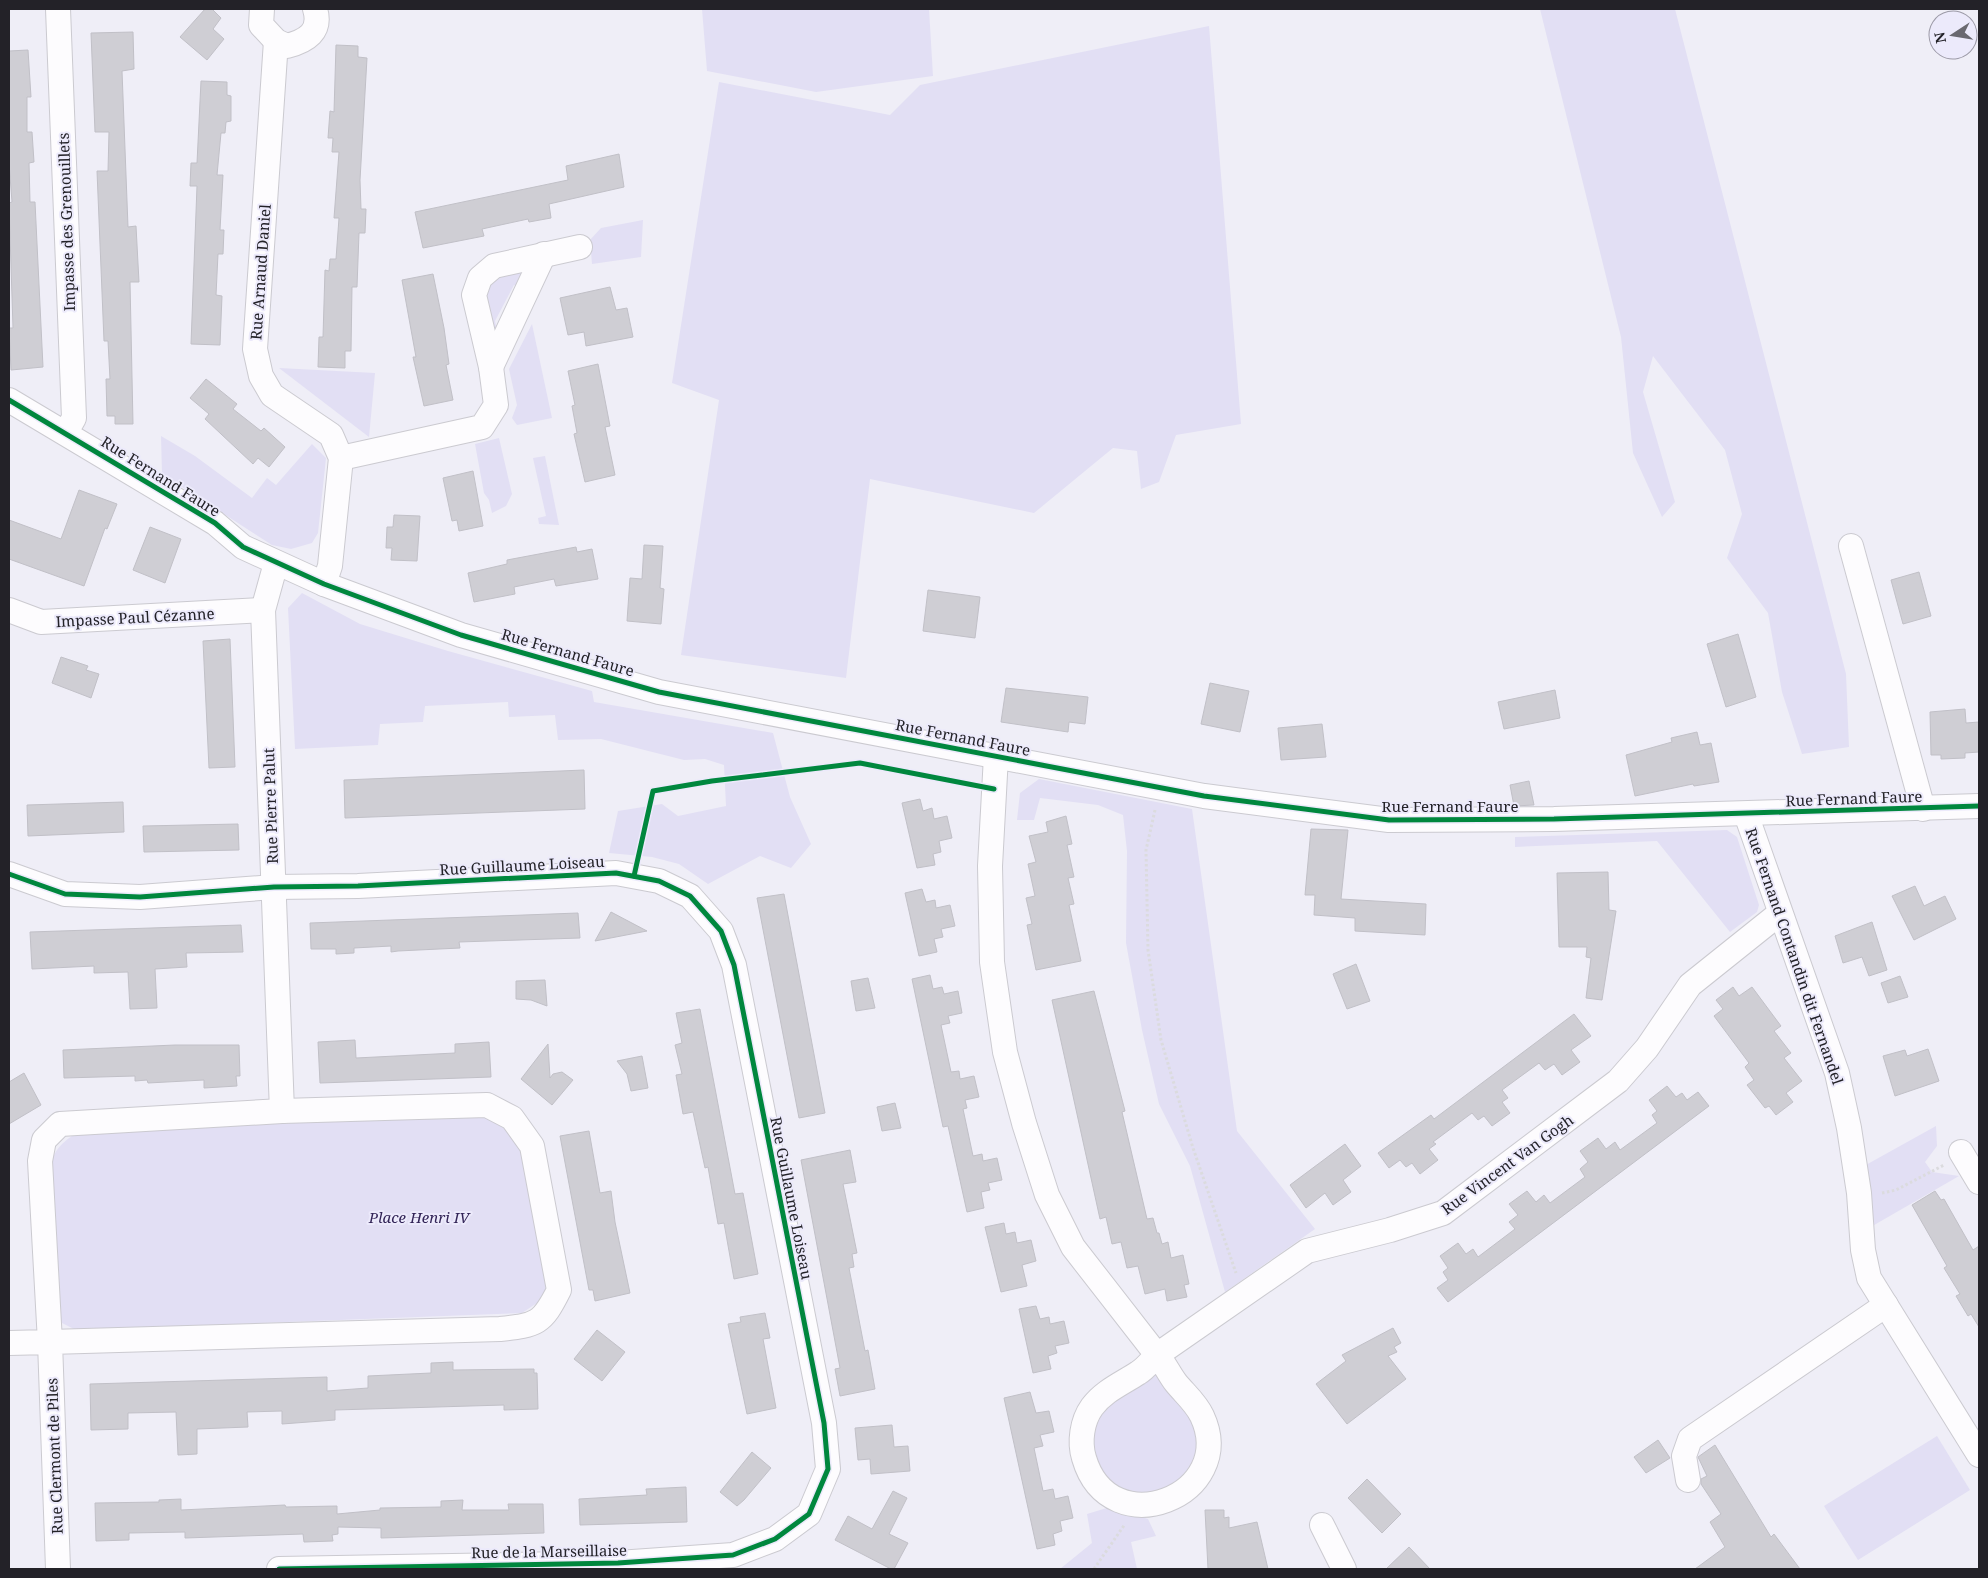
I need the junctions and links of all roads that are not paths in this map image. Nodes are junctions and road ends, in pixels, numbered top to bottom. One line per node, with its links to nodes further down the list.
1 (58, 9): 9 (street, Impasse des Grenouillets)
2 (262, 9): 4 (street)
3 (315, 9): 4 (street)
4 (276, 41): 10 (street, Rue Arnaud Daniel)
5 (580, 247): 6 (street)
6 (544, 254): 7 (street); 7 (street)
7 (491, 367): 10 (street)
8 (9, 400): 9 (street, Rue Fernand Faure)
9 (66, 432): 12 (street, Rue Fernand Faure)
10 (341, 458): 13 (street, Rue Arnaud Daniel)
11 (1851, 546): 18 (street)
12 (276, 563): 13 (street, Rue Fernand Faure); 15 (street, Rue Pierre Palut)
13 (324, 584): 16 (street, Rue Fernand Faure)
14 (9, 610): 15 (street, Impasse Paul Cézanne)
15 (263, 610): 21 (street, Rue Pierre Palut)
16 (996, 756): 19 (street, Rue Fernand Faure); 29 (street, Rue Vincent Van Gogh)
17 (1979, 806): 18 (street, Rue Fernand Faure)
18 (1923, 809): 19 (street, Rue Fernand Faure)
19 (1746, 814): 22 (street, Rue Fernand Contandin dit Fernandel)
20 (9, 874): 21 (street, Rue Guillaume Loiseau)
21 (274, 887): 23 (street, Rue Pierre Palut); 32 (street, Rue Guillaume Loiseau)
22 (1780, 913): 26 (street, Rue Fernand Contandin dit Fernandel); 29 (street, Rue Vincent Van Gogh)
23 (282, 1111): 27 (street); 27 (street)
24 (1962, 1154): 25 (street)
25 (1979, 1182)
26 (1886, 1305): 30 (street, Rue Fernand Contandin dit Fernandel); 31 (street)
27 (50, 1342): 28 (street); 36 (street, Rue Clermont de Piles)
28 (9, 1343)
29 (1157, 1355): 29 (street, Rue Vincent Van Gogh)
30 (1979, 1455)
31 (1688, 1480)
32 (809, 1514): 34 (street, Rue de la Marseillaise)
33 (1322, 1525): 38 (street)
34 (619, 1566): 35 (street, Rue de la Marseillaise)
35 (392, 1568): 37 (street, Rue de la Marseillaise)
36 (58, 1569)
37 (279, 1569)
38 (1344, 1569)

